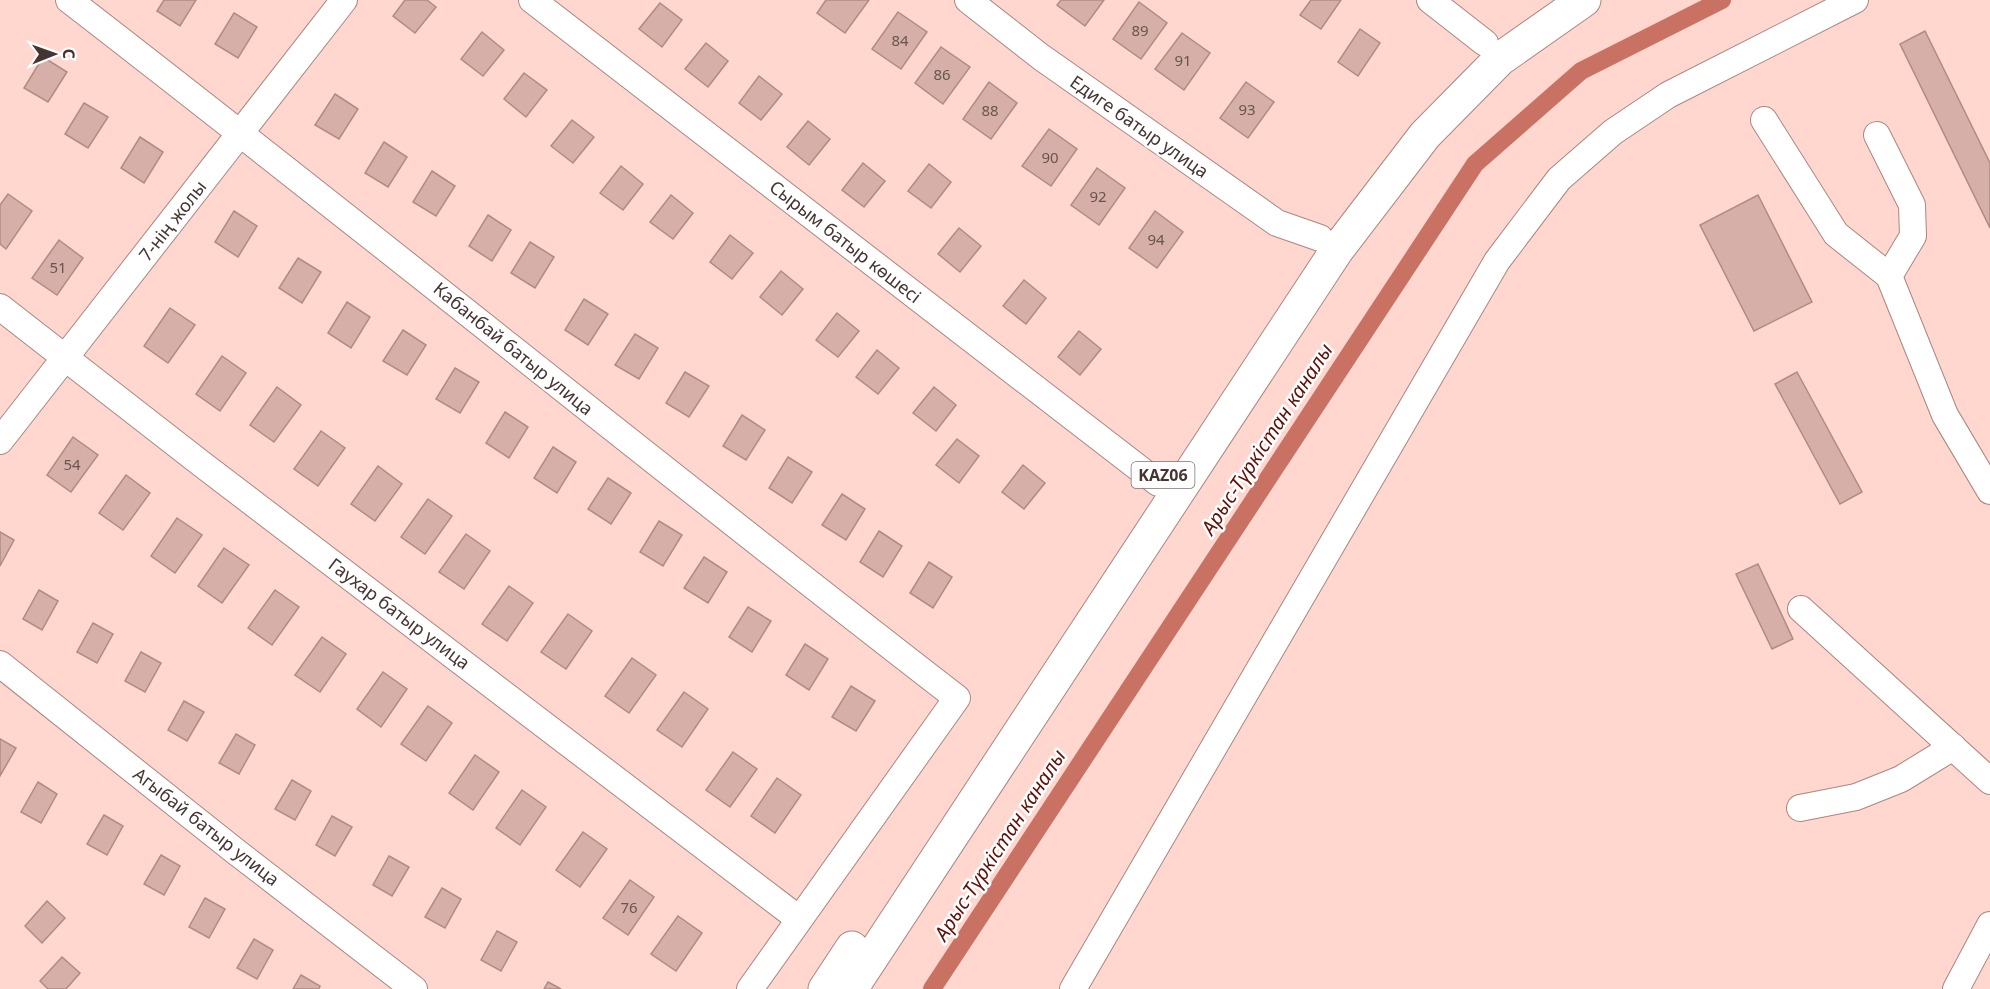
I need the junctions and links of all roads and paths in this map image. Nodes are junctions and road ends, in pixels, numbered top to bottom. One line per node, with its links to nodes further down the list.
1 (69, 0): 11 (street, Кабанбай батыр улица)
2 (344, 0): 11 (street, 7-нің жолы)
3 (532, 0): 18 (street, Сырым батыр көшесі)
4 (968, 0): 13 (street, Едиге батыр улица)
5 (1430, 0): 9 (street)
6 (1546, 0): 9 (highway, KАZ06)
7 (1584, 0): 30 (highway, KАZ06)
8 (1855, 0): 31 (street)
9 (1485, 43): 13 (highway, KАZ06)
10 (1764, 120): 14 (street)
11 (241, 132): 16 (street, 7-нің жолы); 25 (street, Кабанбай батыр улица)
12 (1878, 135): 14 (street)
13 (1320, 238): 18 (highway, KАZ06)
14 (1889, 276): 19 (street)
15 (0, 307): 16 (street, Гаухар батыр улица)
16 (67, 357): 17 (street, 7-нің жолы); 25 (street, Гаухар батыр улица)
17 (0, 441)
18 (1158, 483): 29 (highway, KАZ06)
19 (1990, 491)
20 (1801, 609): 22 (street)
21 (0, 663): 27 (street, Агыбай батыр улица)
22 (1953, 747): 23 (street); 24 (street)
23 (1990, 781)
24 (1800, 808)
25 (799, 919): 28 (street)
26 (1990, 925): 32 (street)
27 (414, 989)
28 (750, 989)
29 (825, 989)
30 (851, 989)
31 (1073, 989)
32 (1956, 989)

